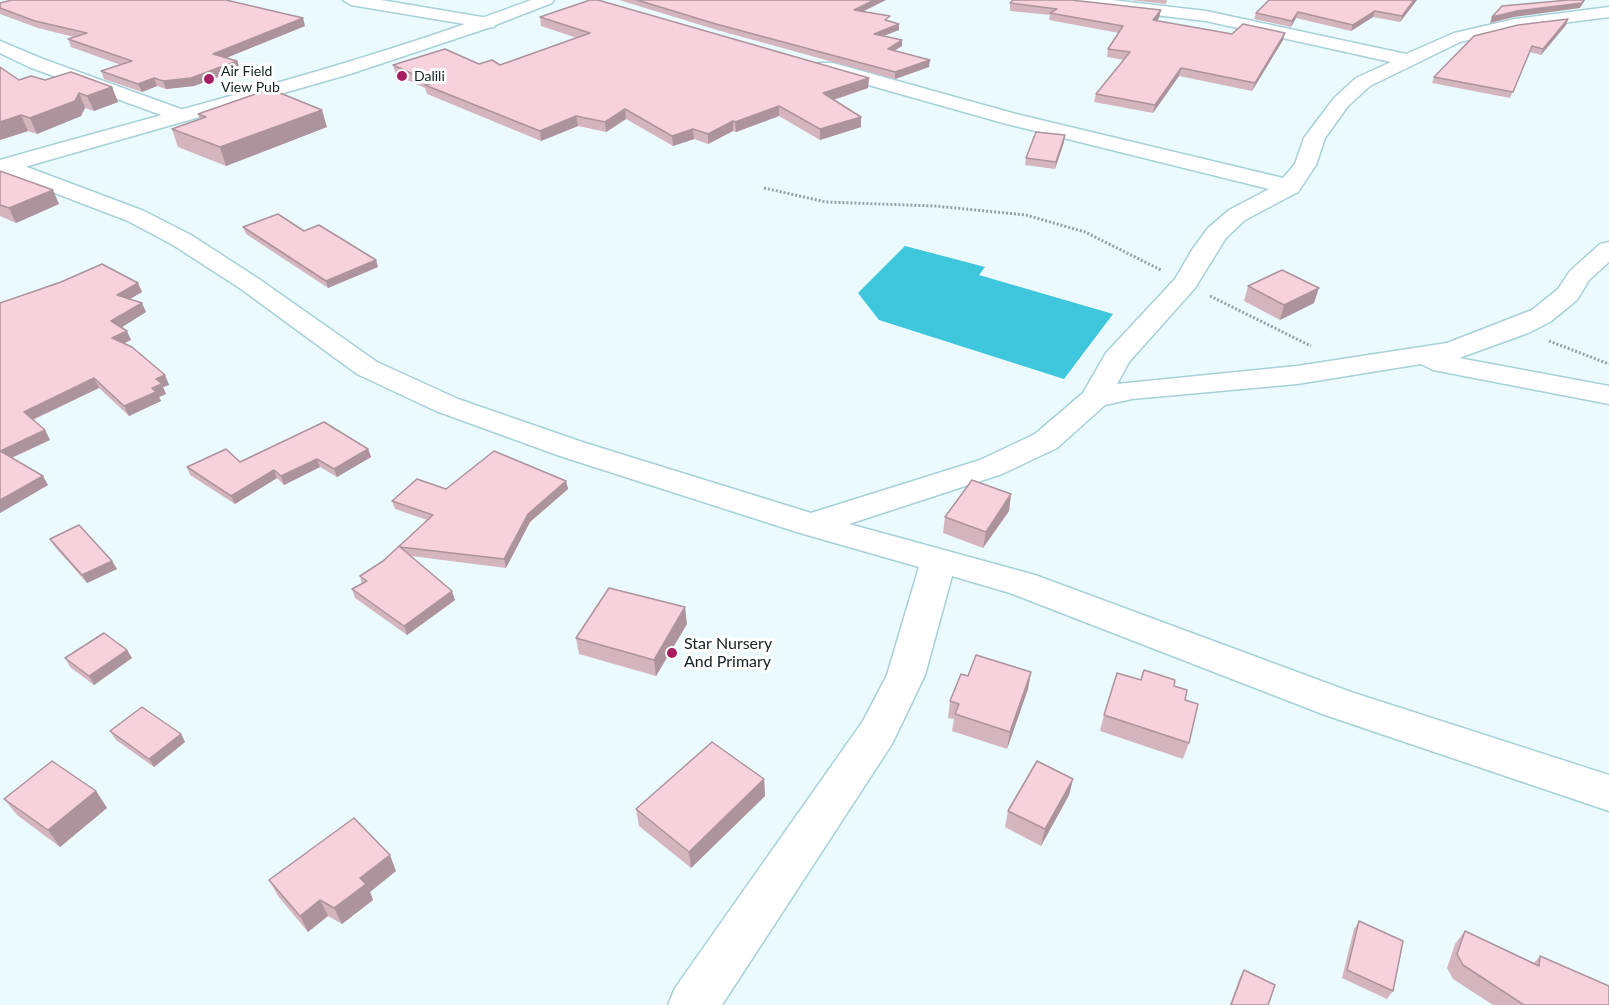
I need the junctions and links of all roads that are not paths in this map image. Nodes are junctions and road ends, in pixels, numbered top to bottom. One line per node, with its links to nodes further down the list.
1 (351, 0): 5 (street)
2 (546, 0): 5 (street)
3 (1070, 0): 8 (street)
4 (1609, 12): 8 (street)
5 (488, 23): 9 (street)
6 (0, 46): 9 (street)
7 (804, 60): 11 (street)
8 (1409, 60): 11 (street)
9 (182, 116): 10 (street)
10 (2, 166): 16 (street)
11 (1290, 187): 15 (street)
12 (1609, 249): 13 (street)
13 (1410, 358): 14 (street); 15 (street)
14 (1609, 395)
15 (1095, 399): 16 (street)
16 (812, 525): 17 (street)
17 (938, 560): 18 (street); 19 (street)
18 (1609, 793)
19 (693, 1005)

